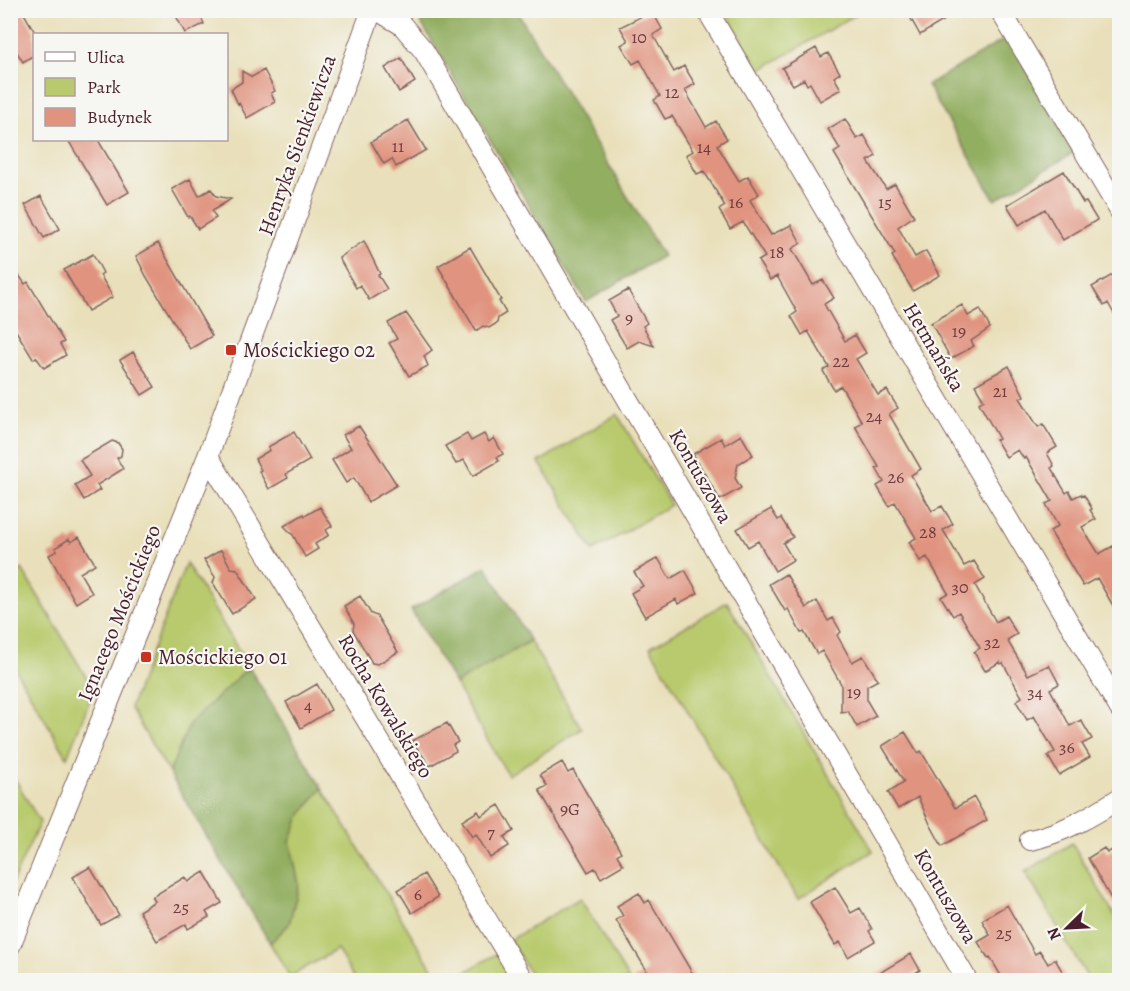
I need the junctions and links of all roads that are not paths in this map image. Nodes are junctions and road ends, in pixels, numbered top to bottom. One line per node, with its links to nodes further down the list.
1 (372, 10): 6 (street, Henryka Sienkiewicza)
2 (377, 10): 13 (street, Kontuszowa)
3 (707, 10): 8 (street, Hetmańska)
4 (1000, 10): 5 (street)
5 (1119, 211)
6 (268, 297): 7 (street, Ignacego Mościckiego)
7 (208, 456): 11 (street, Ignacego Mościckiego); 12 (street, Rocha Kowalskiego)
8 (1119, 709)
9 (1119, 798): 10 (street)
10 (1030, 840)
11 (10, 946)
12 (523, 981)
13 (967, 981)

